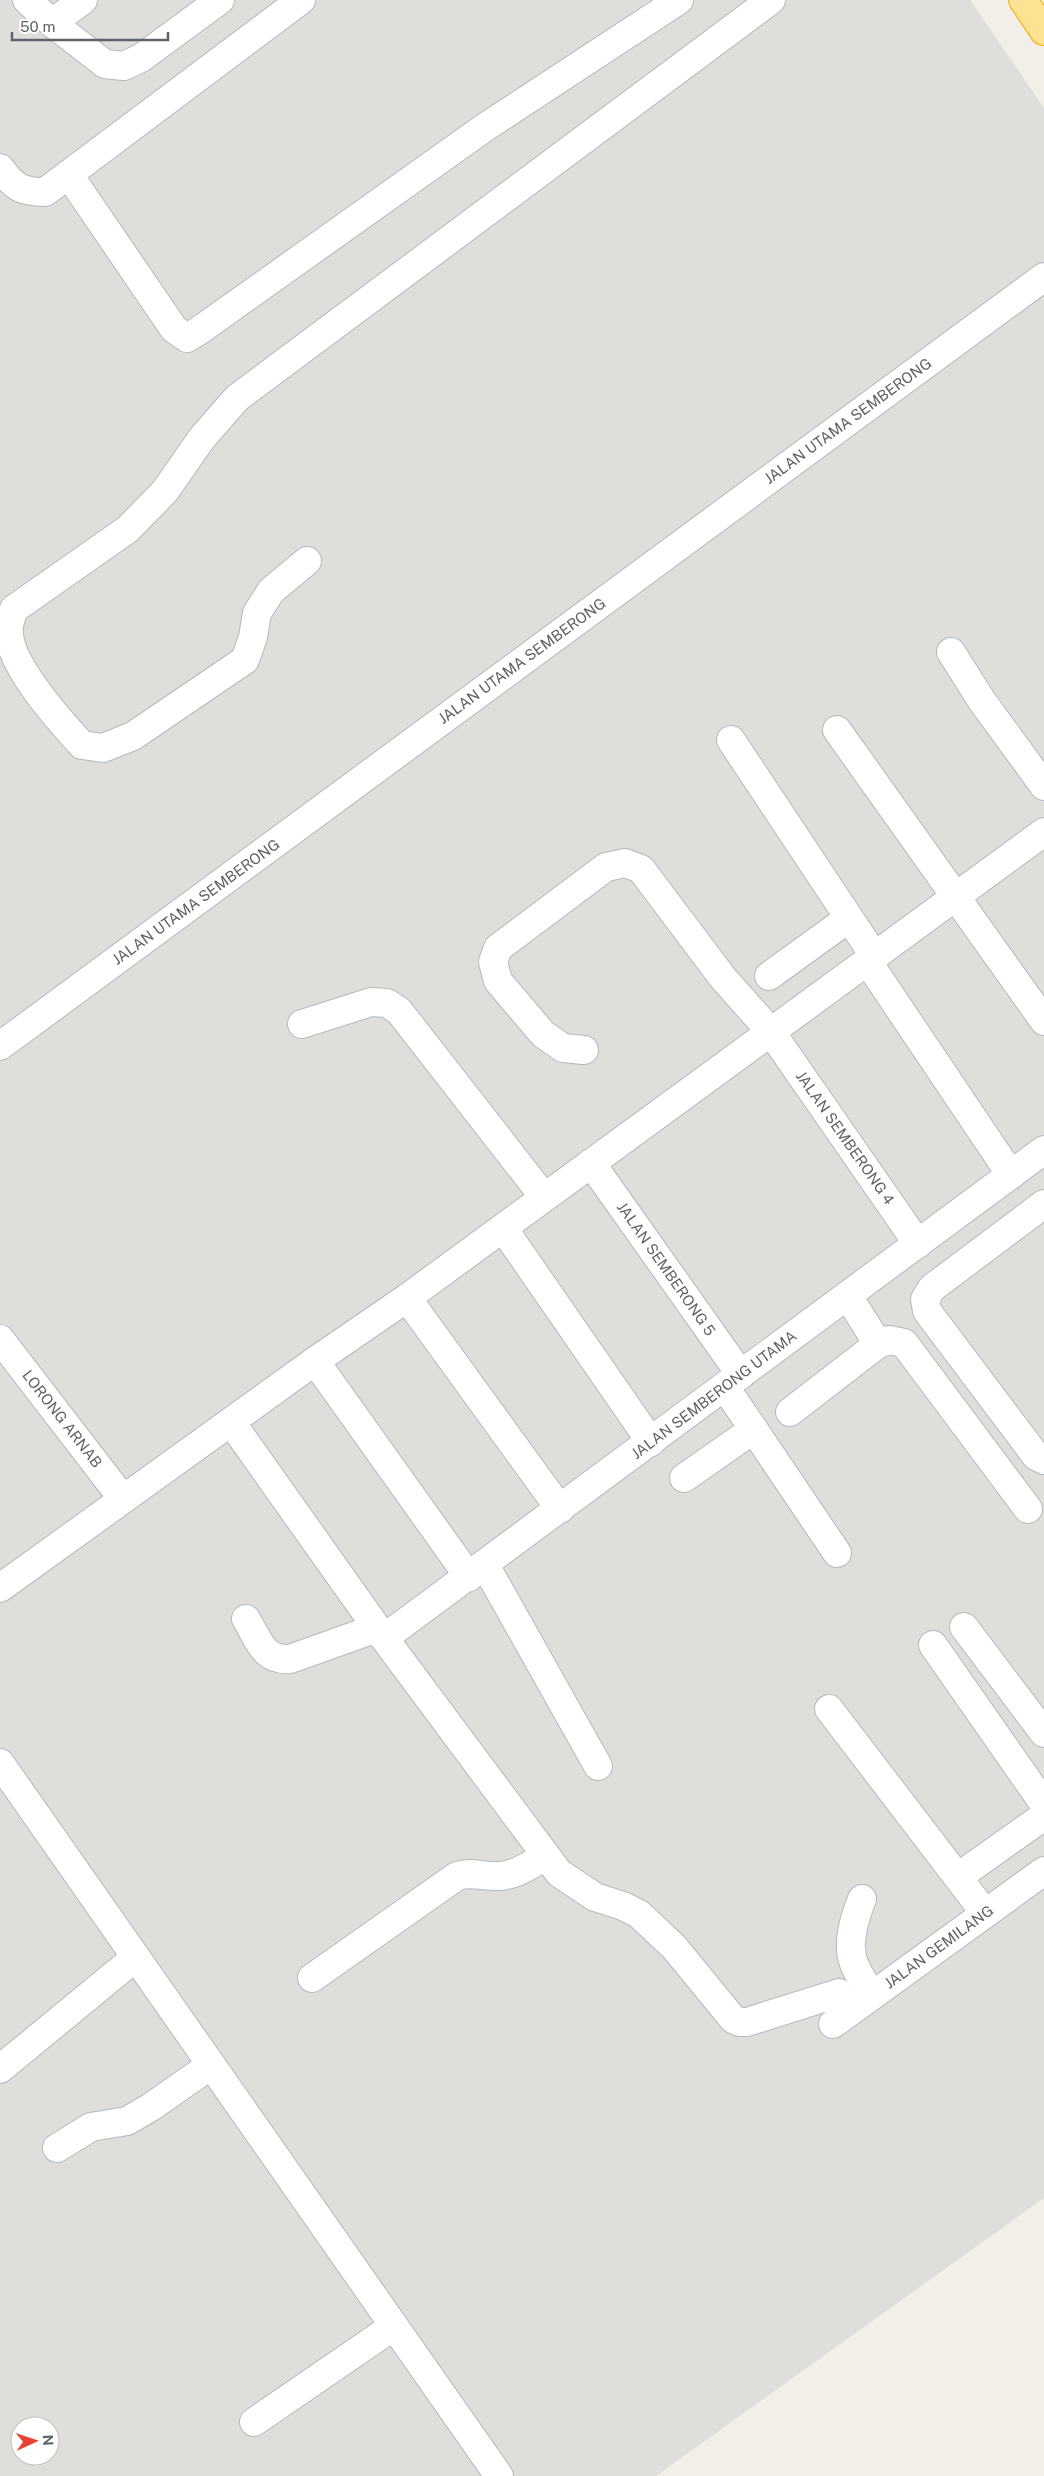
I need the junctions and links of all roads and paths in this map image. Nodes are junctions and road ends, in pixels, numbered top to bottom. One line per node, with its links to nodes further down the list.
1 (27, 0): 8 (street)
2 (83, 0): 8 (street)
3 (220, 0): 8 (street)
4 (301, 0): 11 (street)
5 (678, 0): 11 (street)
6 (771, 0): 13 (street)
7 (1023, 0): 9 (highway)
8 (52, 23)
9 (1044, 31)
10 (0, 168): 11 (street)
11 (69, 175)
12 (1044, 277): 26 (street, JALAN UTAMA SEMBERONG)
13 (307, 561)
14 (951, 652): 17 (street)
15 (837, 730): 19 (street)
16 (731, 740): 20 (street)
17 (1044, 786)
18 (1044, 832): 19 (street)
19 (956, 896): 21 (street); 23 (street)
20 (849, 918): 21 (street); 22 (street)
21 (872, 959): 25 (street); 30 (street)
22 (769, 976)
23 (1044, 1021)
24 (302, 1024): 31 (street)
25 (772, 1032): 27 (street, JALAN SEMBERONG 4); 29 (street); 34 (street, JALAN SEMBERONG 4)
26 (0, 1046)
27 (584, 1050)
28 (1044, 1150): 30 (street, JALAN SEMBERONG UTAMA)
29 (591, 1163): 31 (street); 40 (street, JALAN SEMBERONG 5)
30 (1011, 1175): 34 (street, JALAN SEMBERONG UTAMA)
31 (544, 1197): 33 (street)
32 (1044, 1204): 45 (street)
33 (503, 1228): 36 (street); 44 (street)
34 (918, 1244): 35 (street, JALAN SEMBERONG UTAMA)
35 (848, 1296): 38 (street); 40 (street, JALAN SEMBERONG UTAMA)
36 (407, 1298): 39 (street); 49 (street)
37 (0, 1339): 47 (street, LORONG ARNAB)
38 (878, 1344): 41 (street); 48 (street)
39 (315, 1361): 42 (street); 51 (street)
40 (733, 1380): 43 (street, JALAN SEMBERONG 5); 44 (street, JALAN SEMBERONG UTAMA)
41 (790, 1412)
42 (231, 1422): 47 (street); 55 (street)
43 (754, 1429): 46 (street); 50 (street, JALAN SEMBERONG 5)
44 (651, 1442): 49 (street, JALAN SEMBERONG UTAMA)
45 (1044, 1460)
46 (684, 1478)
47 (123, 1499): 52 (street)
48 (1028, 1509)
49 (560, 1510): 51 (street, JALAN SEMBERONG UTAMA)
50 (837, 1553)
51 (477, 1571): 55 (street, JALAN SEMBERONG UTAMA); 60 (street)
52 (0, 1588)
53 (246, 1619): 55 (street, JALAN SEMBERONG UTAMA)
54 (964, 1627): 58 (street)
55 (380, 1633): 63 (street)
56 (933, 1645): 61 (street)
57 (829, 1709): 65 (street)
58 (1044, 1733)
59 (0, 1763): 68 (street)
60 (598, 1766)
61 (1044, 1804)
62 (1044, 1816): 65 (street)
63 (546, 1856): 69 (street); 70 (street)
64 (1044, 1870): 67 (street, JALAN GEMILANG)
65 (958, 1877): 67 (street)
66 (862, 1900): 71 (street)
67 (986, 1913): 71 (street, JALAN GEMILANG)
68 (136, 1957): 73 (street); 74 (street)
69 (312, 1978)
70 (839, 1993)
71 (872, 1995): 72 (street, JALAN GEMILANG)
72 (833, 2024)
73 (211, 2064): 75 (street); 76 (street)
74 (0, 2069)
75 (57, 2148)
76 (394, 2326): 77 (street); 78 (street)
77 (254, 2422)
78 (499, 2476)

